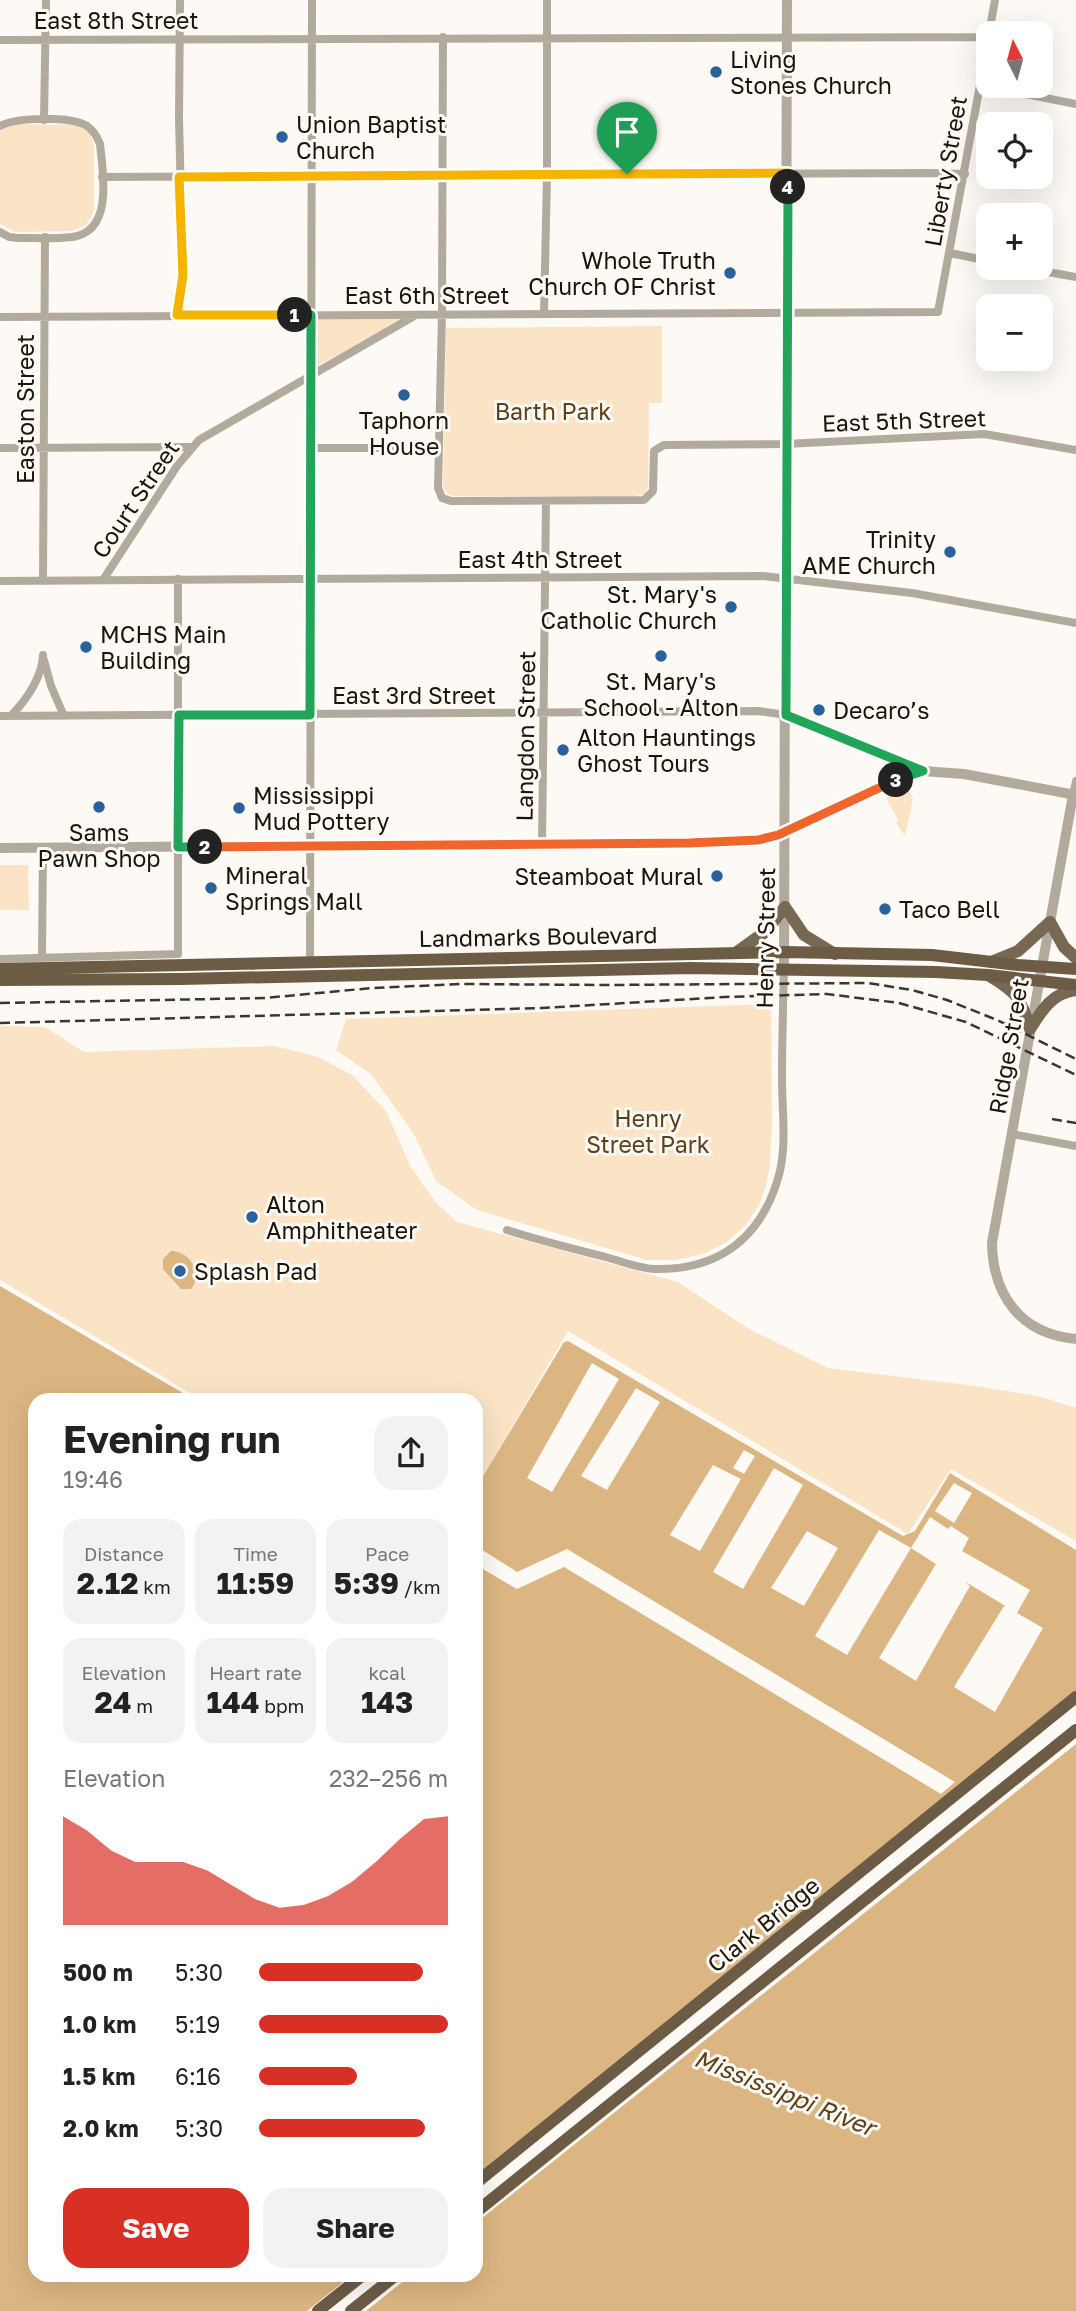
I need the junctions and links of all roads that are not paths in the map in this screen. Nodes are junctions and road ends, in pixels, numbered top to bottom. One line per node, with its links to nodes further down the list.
1 (46, 0): 15 (street)
2 (180, 0): 13 (street)
3 (312, 0): 12 (street)
4 (547, 0): 11 (street)
5 (787, 0): 9 (street, Henry Street)
6 (995, 0): 7 (street, Liberty Street)
7 (991, 21)
8 (976, 35): 9 (street, East 8th Street)
9 (788, 36): 11 (street, East 8th Street); 21 (street, Henry Street)
10 (443, 37): 11 (street, East 8th Street); 12 (street, East 8th Street); 25 (street)
11 (547, 37): 23 (street)
12 (311, 38): 13 (street, East 8th Street); 24 (street)
13 (179, 39): 15 (street, East 8th Street); 27 (street)
14 (0, 40): 15 (street, East 8th Street)
15 (46, 40): 19 (street)
16 (978, 98): 22 (street, Liberty Street)
17 (1046, 98): 18 (street)
18 (1076, 104)
19 (44, 120): 20 (street); 26 (street)
20 (0, 126)
21 (788, 173): 22 (street); 23 (street); 35 (street, Henry Street)
22 (965, 174): 30 (street, Liberty Street)
23 (547, 175): 25 (street); 38 (street)
24 (310, 176): 25 (street); 27 (street); 40 (street)
25 (443, 176): 37 (street)
26 (102, 177): 27 (street); 29 (street)
27 (179, 177): 39 (street)
28 (1, 233): 29 (street)
29 (46, 237): 41 (street, Easton Street)
30 (950, 253): 31 (street); 34 (street, Liberty Street)
31 (976, 258)
32 (1053, 273): 33 (street)
33 (1076, 277)
34 (938, 312): 35 (street, East 6th Street)
35 (787, 313): 38 (street, East 6th Street); 44 (street, Henry Street)
36 (417, 314): 37 (street, East 6th Street); 40 (street, East 6th Street); 43 (street, Court Street)
37 (442, 314): 38 (street, East 6th Street); 49 (street)
38 (544, 314)
39 (177, 315): 40 (street, East 6th Street); 41 (street, East 6th Street)
40 (311, 315): 43 (street)
41 (45, 316): 42 (street, East 6th Street); 46 (street, Easton Street)
42 (0, 317)
43 (311, 374): 47 (street, Court Street); 48 (street)
44 (786, 444): 50 (street, East 5th Street); 51 (street, East 5th Street); 55 (street, Henry Street)
45 (0, 447): 46 (street)
46 (44, 447): 47 (street); 57 (street, Easton Street)
47 (191, 447): 58 (street, Court Street)
48 (310, 448): 49 (street); 52 (street)
49 (439, 448): 51 (street, East 5th Street)
50 (1076, 450)
51 (546, 501): 53 (street, Langdon Street)
52 (309, 578): 53 (street, East 4th Street); 54 (street, East 4th Street); 62 (street)
53 (545, 578): 55 (street, East 4th Street); 60 (street, Langdon Street)
54 (178, 579): 58 (street, East 4th Street); 61 (street)
55 (785, 579): 59 (street, East 4th Street); 63 (street, Henry Street)
56 (0, 580): 57 (street, East 4th Street)
57 (43, 580): 58 (street, East 4th Street)
58 (103, 580)
59 (1076, 623)
60 (545, 713): 62 (street, East 3rd Street); 63 (street, East 3rd Street); 71 (street, Langdon Street)
61 (179, 715): 62 (street, East 3rd Street); 66 (street, East 3rd Street); 74 (street)
62 (310, 715): 72 (street)
63 (786, 715): 67 (street, East 3rd Street); 70 (street, Henry Street)
64 (0, 716): 65 (street, East 3rd Street)
65 (11, 716): 66 (street, East 3rd Street); 66 (street)
66 (64, 716)
67 (923, 771): 69 (street); 70 (street)
68 (1076, 781): 69 (street, Ridge Street)
69 (1075, 795): 77 (street, Ridge Street)
70 (785, 832): 71 (street); 76 (street, Henry Street)
71 (542, 845): 72 (street)
72 (310, 846): 74 (street); 84 (street)
73 (43, 847): 74 (street); 75 (street); 81 (street)
74 (178, 847): 81 (street)
75 (0, 848)
76 (785, 907): 78 (main road); 79 (street, Henry Street); 80 (main road)
77 (1049, 922): 82 (main road); 85 (street, Ridge Street); 88 (main road)
78 (737, 952): 79 (highway, Landmarks Boulevard); 84 (highway, Landmarks Boulevard)
79 (785, 952): 80 (highway, Landmarks Boulevard); 86 (street, Henry Street)
80 (835, 954): 88 (highway, Landmarks Boulevard)
81 (43, 958): 83 (street)
82 (1076, 958)
83 (0, 959)
84 (310, 962): 87 (highway, Landmarks Boulevard)
85 (1042, 966): 88 (highway, Landmarks Boulevard); 89 (highway, Landmarks Boulevard); 91 (street, Ridge Street)
86 (784, 968): 88 (highway, Landmarks Boulevard); 90 (highway, Landmarks Boulevard); 96 (street, Henry Street)
87 (0, 969)
88 (989, 969): 91 (highway, Landmarks Boulevard); 93 (main road)
89 (1076, 969)
90 (0, 980)
91 (1039, 982): 92 (highway, Landmarks Boulevard); 93 (street, Ridge Street)
92 (1076, 988): 93 (main road)
93 (1030, 1029): 94 (street, Ridge Street)
94 (1012, 1134): 95 (street); 97 (street, Ridge Street)
95 (1076, 1146)
96 (507, 1230)
97 (1076, 1339)
98 (1076, 1697): 100 (highway, Clark Bridge)
99 (1076, 1730): 101 (highway, Clark Bridge)
100 (483, 2177)
101 (483, 2206)
102 (354, 2282): 104 (highway)
103 (387, 2282): 105 (highway)
104 (318, 2311)
105 (351, 2311)

